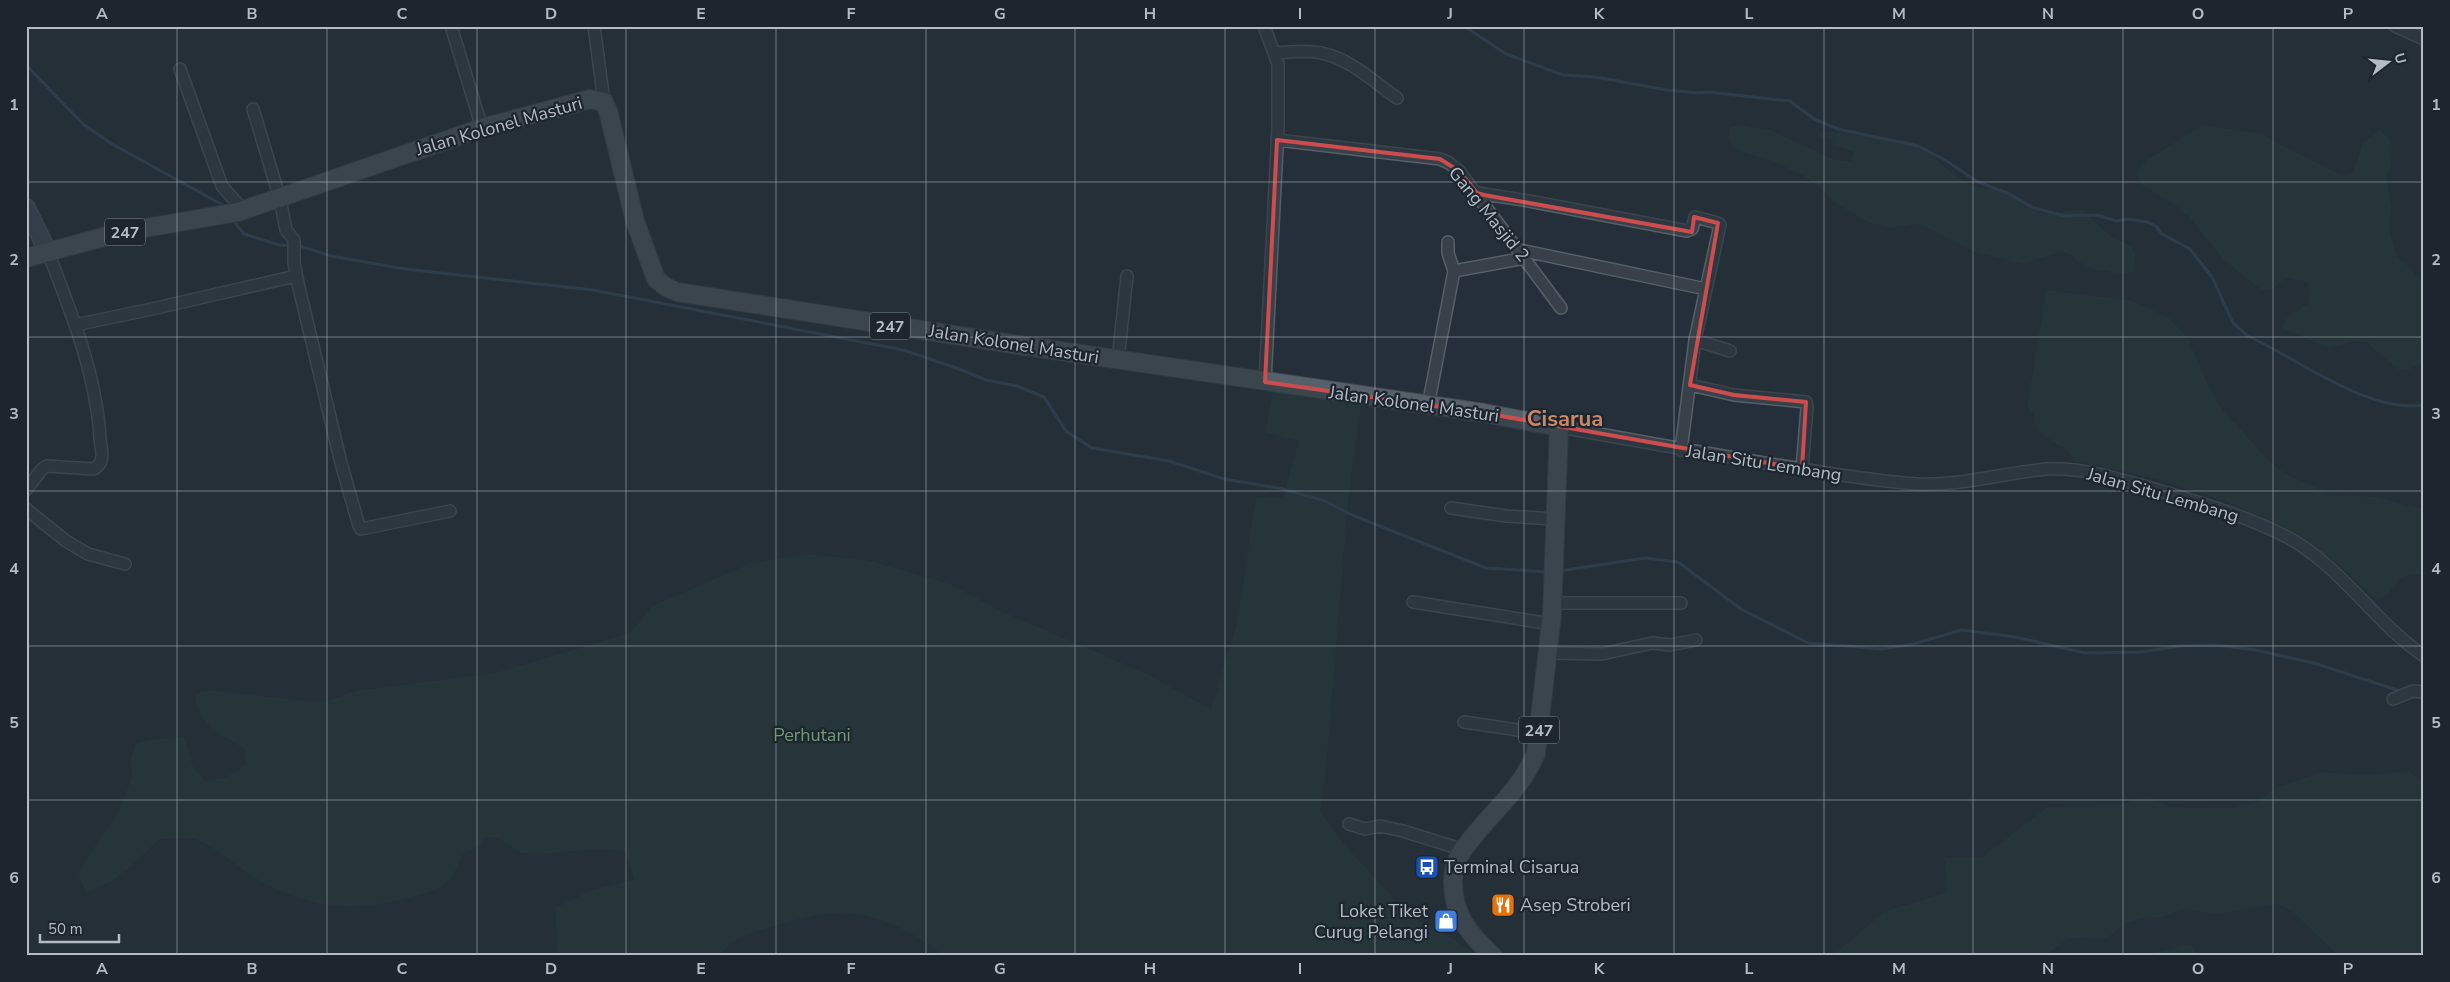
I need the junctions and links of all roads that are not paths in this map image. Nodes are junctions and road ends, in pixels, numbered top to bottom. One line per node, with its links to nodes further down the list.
1 (451, 26): 11 (street)
2 (594, 26): 9 (street)
3 (1264, 26): 6 (street)
4 (2395, 26): 5 (street)
5 (2424, 39)
6 (1275, 52): 8 (street); 12 (street)
7 (180, 69): 16 (street)
8 (1398, 98)
9 (604, 102): 11 (main road, Jalan Kolonel Masturi / 247); 29 (main road, Jalan Kolonel Masturi / 247)
10 (253, 109): 14 (street)
11 (482, 128): 14 (main road, Jalan Kolonel Masturi / 247)
12 (1277, 140): 13 (street, Gang Masjid 2); 30 (street)
13 (1476, 193): 19 (street, Gang Masjid 2); 24 (street)
14 (280, 199): 16 (main road, Jalan Kolonel Masturi / 247); 22 (street)
15 (26, 207): 18 (street)
16 (236, 212): 18 (main road, Jalan Kolonel Masturi / 247)
17 (1448, 242): 21 (street)
18 (48, 252): 20 (main road, Jalan Kolonel Masturi / 247); 26 (street)
19 (1523, 254): 21 (street); 24 (street); 25 (street, Gang Masjid 2)
20 (26, 258)
21 (1454, 271): 32 (street)
22 (296, 276): 26 (street); 39 (street)
23 (1127, 276): 29 (street)
24 (1706, 289): 27 (street)
25 (1561, 308)
26 (75, 324): 36 (street)
27 (1695, 340): 28 (street); 31 (street)
28 (1730, 351)
29 (1118, 360): 30 (main road, Jalan Kolonel Masturi / 247)
30 (1265, 382): 32 (main road, Jalan Kolonel Masturi / 247)
31 (1690, 385): 34 (street); 35 (street)
32 (1428, 406): 33 (main road, Jalan Kolonel Masturi / 247)
33 (1558, 427): 34 (street, Jalan Situ Lembang); 40 (main road, 247)
34 (1681, 450): 35 (street, Jalan Situ Lembang)
35 (1802, 469): 48 (street, Jalan Situ Lembang)
36 (26, 490)
37 (1451, 508): 40 (street)
38 (26, 509): 41 (street)
39 (450, 511)
40 (1554, 519): 43 (main road, 247)
41 (124, 564)
42 (1413, 602): 45 (street)
43 (1552, 603): 44 (street); 45 (main road, 247)
44 (1680, 603)
45 (1550, 624): 47 (main road, 247)
46 (1696, 640): 47 (street)
47 (1548, 653): 52 (main road, 247)
48 (2424, 656)
49 (2424, 692): 50 (street)
50 (2393, 699)
51 (1464, 722): 52 (street)
52 (1538, 732): 54 (main road, 247)
53 (1350, 824): 54 (street)
54 (1464, 850): 55 (main road, 247)
55 (1492, 956)

